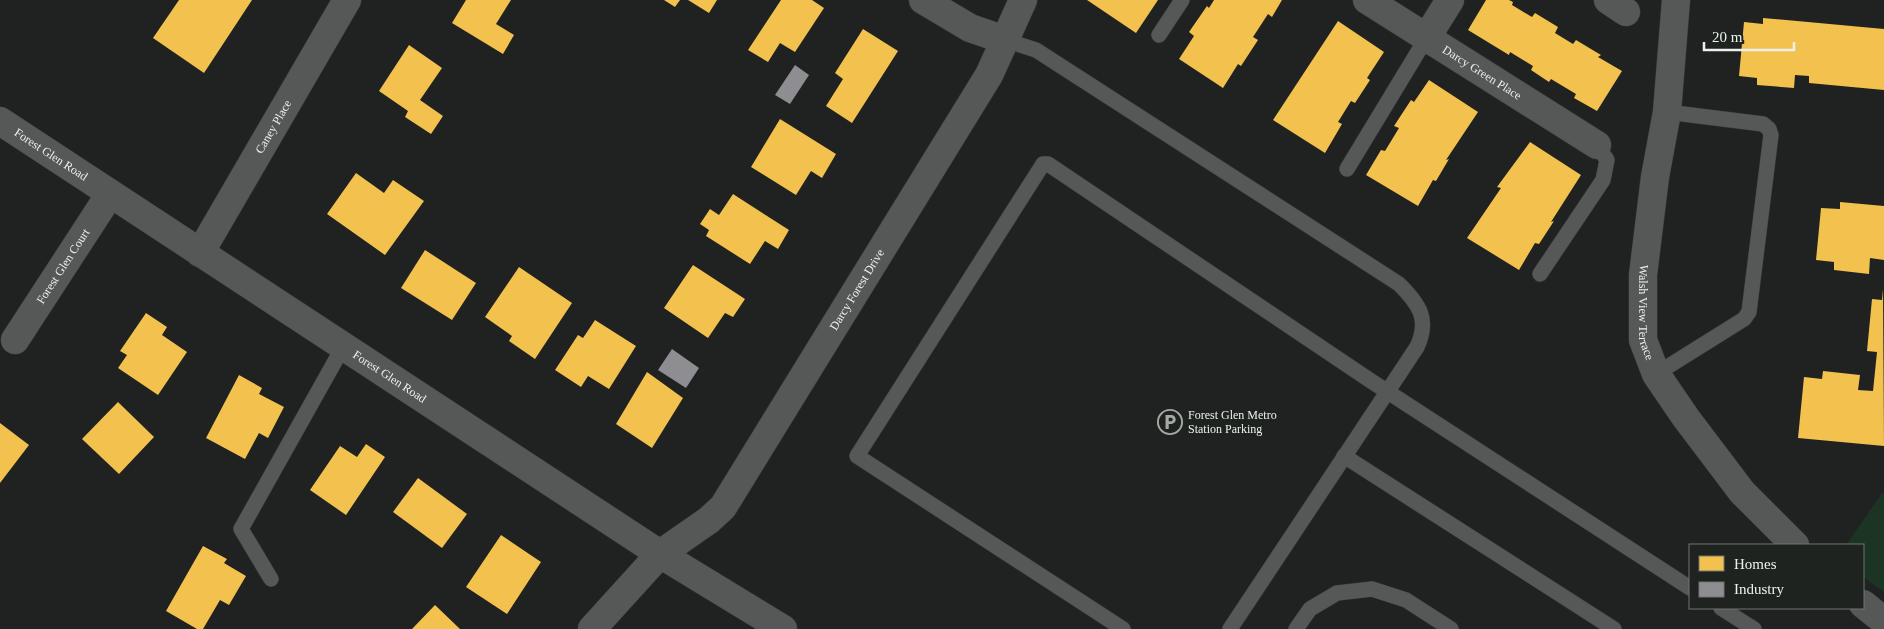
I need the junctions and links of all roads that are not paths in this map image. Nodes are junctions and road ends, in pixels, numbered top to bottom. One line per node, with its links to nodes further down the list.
1 (347, 0): 16 (street, Caney Place)
2 (923, 0): 10 (street)
3 (1023, 0): 10 (street, Darcy Forest Drive)
4 (1182, 0): 8 (lane)
5 (1367, 0): 9 (street, Darcy Green Place)
6 (1450, 0): 9 (street)
7 (1676, 0): 11 (street, Walsh View Terrace)
8 (1159, 35)
9 (1427, 37): 13 (street, Darcy Green Place); 14 (lane)
10 (1005, 40): 21 (lane); 24 (street, Darcy Forest Drive)
11 (1667, 112): 20 (street, Walsh View Terrace); 20 (lane)
12 (0, 122): 15 (street, Forest Glen Road)
13 (1597, 145): 17 (lane)
14 (1347, 169)
15 (110, 194): 16 (street, Forest Glen Road); 18 (street, Forest Glen Court)
16 (200, 253): 19 (street, Forest Glen Road)
17 (1540, 274)
18 (15, 340)
19 (343, 346): 24 (street, Forest Glen Road); 25 (lane)
20 (1656, 374): 23 (street, Walsh View Terrace)
21 (1387, 392): 22 (lane); 26 (lane); 32 (lane)
22 (1344, 456): 33 (lane); 36 (lane)
23 (1794, 544)
24 (660, 554): 30 (street, Darcy Forest Drive); 31 (street, Forest Glen Road)
25 (271, 579)
26 (1689, 587)
27 (1864, 605): 29 (street)
28 (1723, 609): 37 (lane)
29 (1884, 621)
30 (592, 629)
31 (783, 629)
32 (1123, 629)
33 (1230, 629)
34 (1296, 629): 35 (lane)
35 (1451, 629)
36 (1614, 629)
37 (1754, 629)

